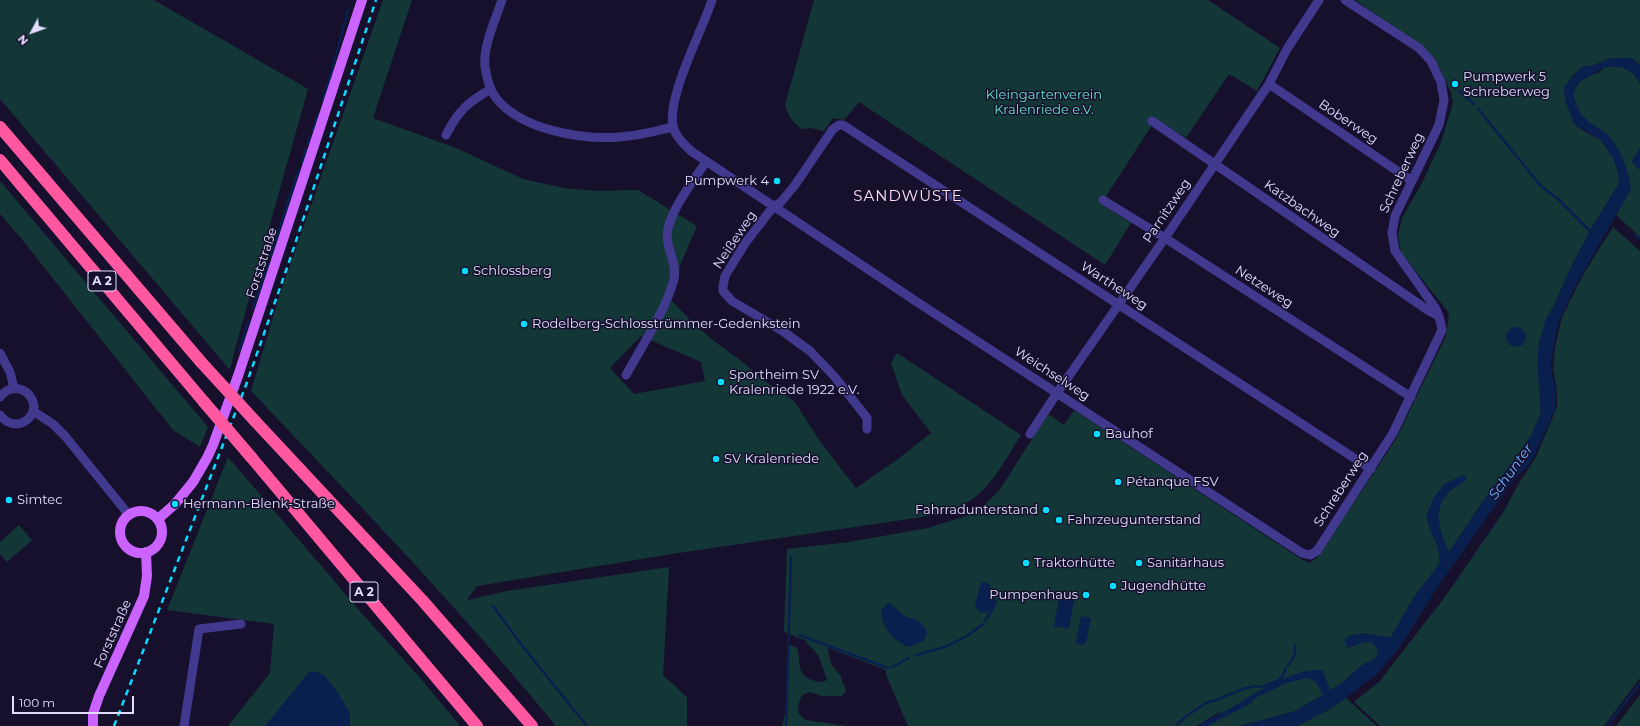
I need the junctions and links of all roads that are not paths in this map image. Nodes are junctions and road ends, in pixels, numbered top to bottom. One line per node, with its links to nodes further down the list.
1 (362, 0): 34 (main road, Forststraße)
2 (502, 0): 7 (street)
3 (712, 0): 11 (street)
4 (1319, 0): 6 (street, Parnitzweg)
5 (1345, 0): 16 (street, Schreberweg)
6 (1269, 84): 15 (street, Parnitzweg); 16 (street, Boberweg)
7 (491, 89): 11 (street); 12 (street)
8 (1152, 121): 15 (street, Katzbachweg)
9 (843, 125): 18 (street, Neißeweg); 20 (street, Wartheweg)
10 (0, 127): 41 (highway, A 2, bridge)
11 (673, 127): 14 (street, Weichselweg)
12 (446, 134)
13 (0, 160): 40 (highway, A 2, bridge)
14 (706, 162): 18 (street, Weichselweg); 23 (street)
15 (1215, 163): 19 (street, Parnitzweg); 21 (street, Katzbachweg)
16 (1412, 181): 21 (street, Schreberweg)
17 (1103, 200): 19 (street, Netzeweg)
18 (773, 207): 25 (street, Weichselweg); 30 (street, Neißeweg)
19 (1165, 238): 20 (street, Parnitzweg); 26 (street, Netzeweg)
20 (1118, 304): 25 (street, Parnitzweg); 32 (street, Wartheweg)
21 (1439, 316): 26 (street, Schreberweg)
22 (0, 353): 24 (street)
23 (626, 375)
24 (14, 388): 27 (street); 28 (street)
25 (1057, 393): 31 (street, Parnitzweg); 35 (street, Weichselweg)
26 (1411, 397): 32 (street, Schreberweg)
27 (0, 398)
28 (33, 411): 29 (street); 33 (street)
29 (0, 415)
30 (867, 429)
31 (1030, 434)
32 (1371, 469): 35 (street, Schreberweg)
33 (129, 515): 34 (main road); 36 (main road)
34 (158, 519): 36 (main road)
35 (1317, 551)
36 (146, 552): 38 (main road, Forststraße)
37 (241, 624): 39 (street)
38 (92, 726)
39 (184, 726)
40 (477, 726)
41 (532, 726)

